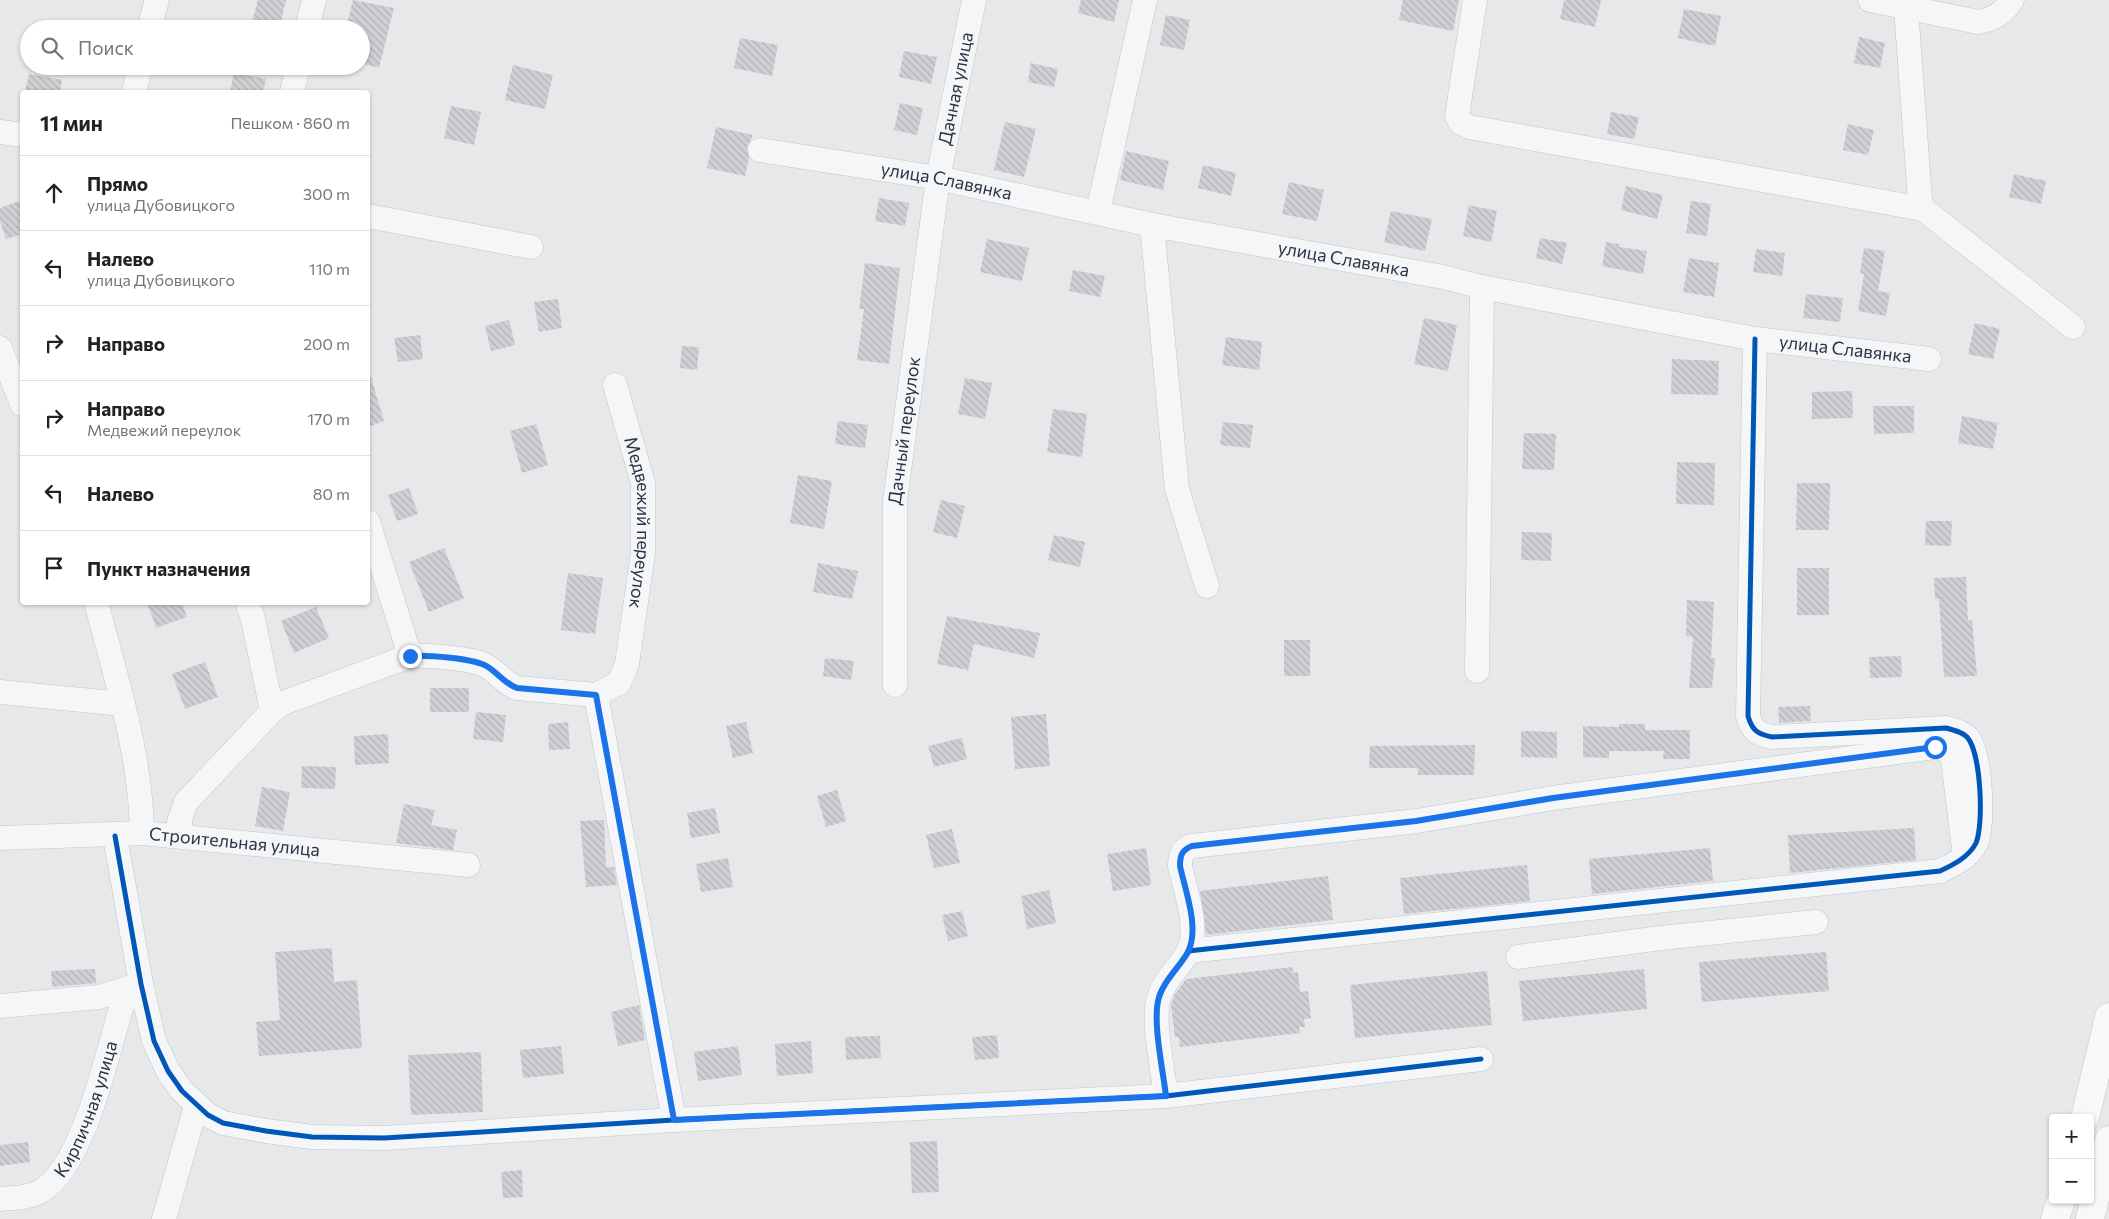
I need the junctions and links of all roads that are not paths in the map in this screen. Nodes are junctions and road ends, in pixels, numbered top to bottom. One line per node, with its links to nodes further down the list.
1 (157, 0): 9 (street)
2 (314, 0): 10 (street)
3 (974, 0): 18 (street, Дачная улица)
4 (1145, 0): 20 (street)
5 (1475, 0): 19 (street)
6 (1870, 0): 8 (street)
7 (2012, 0): 8 (street)
8 (1906, 8): 19 (street)
9 (152, 20)
10 (309, 20)
11 (138, 75): 13 (street)
12 (296, 75): 14 (street)
13 (134, 90)
14 (292, 90)
15 (0, 132): 16 (street)
16 (20, 135)
17 (760, 150): 18 (street, улица Славянка)
18 (938, 178): 20 (street, улица Славянка); 37 (street, Дачный переулок)
19 (1923, 209): 25 (street)
20 (1098, 212): 22 (street, улица Славянка)
21 (370, 216): 23 (street)
22 (1152, 224): 24 (street, улица Славянка); 32 (street)
23 (531, 247)
24 (1482, 287): 26 (street, улица Славянка); 36 (street)
25 (2073, 327)
26 (1754, 339): 28 (street, улица Славянка); 46 (street)
27 (0, 348): 30 (street)
28 (1929, 359)
29 (615, 385): 39 (street, Медвежий переулок)
30 (20, 399)
31 (370, 528): 35 (street)
32 (1207, 586)
33 (97, 605): 40 (street)
34 (248, 605): 41 (street)
35 (410, 656): 39 (street); 41 (street)
36 (1477, 671)
37 (895, 685)
38 (1, 688): 40 (street)
39 (596, 695): 60 (street)
40 (123, 704): 42 (street)
41 (272, 711): 44 (street)
42 (142, 833): 43 (street, Строительная улица); 44 (street, Строительная улица)
43 (115, 836): 45 (street, Строительная улица); 53 (street)
44 (183, 836): 47 (street, Строительная улица)
45 (0, 838)
46 (1965, 856): 48 (street); 51 (street)
47 (468, 865)
48 (1658, 902): 50 (street); 51 (street)
49 (1816, 922): 50 (street)
50 (1661, 938): 52 (street)
51 (1188, 951): 57 (street)
52 (1518, 957)
53 (140, 984): 54 (street); 58 (street); 62 (street, Кирпичная улица)
54 (0, 1006)
55 (2109, 1017): 59 (main road)
56 (1481, 1059): 57 (street)
57 (1166, 1096): 60 (street)
58 (196, 1106): 60 (street); 64 (street)
59 (2086, 1114)
60 (674, 1120)
61 (2109, 1140): 66 (main road)
62 (0, 1199)
63 (2060, 1204): 65 (main road)
64 (164, 1219)
65 (2055, 1219)
66 (2090, 1219)

